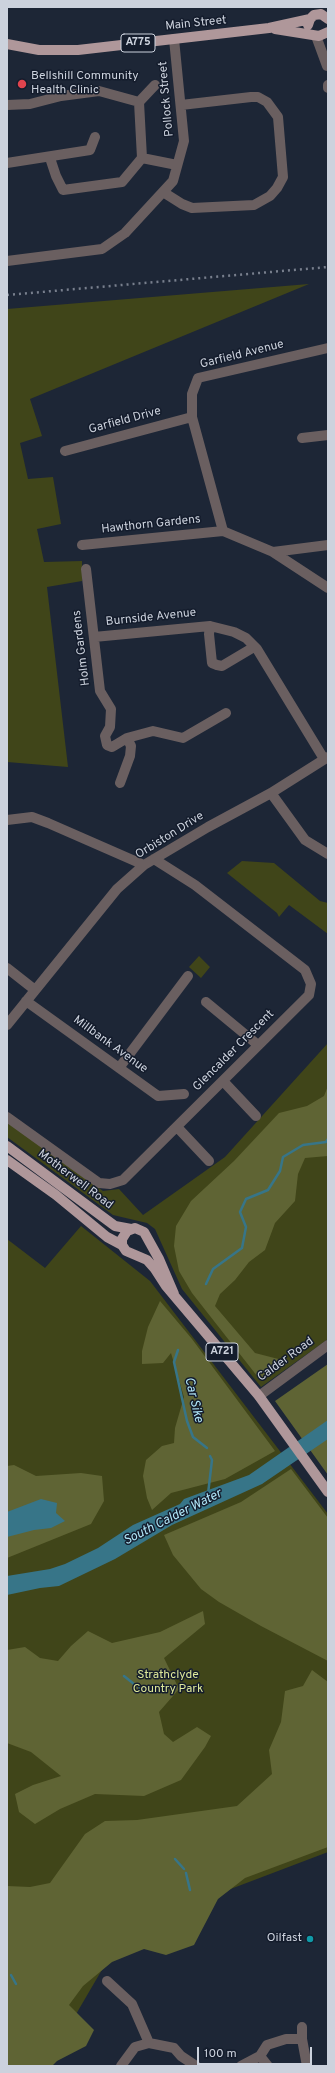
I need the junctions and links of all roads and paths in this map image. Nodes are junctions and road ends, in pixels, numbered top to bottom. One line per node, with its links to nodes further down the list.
1 (311, 14): 2 (main road, Main Street); 3 (main road, Main Street / A775); 5 (main road)
2 (326, 15)
3 (269, 28): 5 (main road, Main Street / A775); 6 (main road, Main Street / A775)
4 (327, 33): 5 (main road); 5 (street)
5 (314, 35)
6 (174, 39): 7 (main road, Main Street / A775); 13 (street, Pollock Street)
7 (7, 44)
8 (155, 85): 11 (street)
9 (328, 85): 10 (street)
10 (328, 88)
11 (139, 102): 12 (street); 16 (street)
12 (7, 105)
13 (181, 105): 18 (street, Pollock Street); 19 (street)
14 (95, 137): 15 (street)
15 (50, 158): 16 (street); 17 (street)
16 (142, 158): 18 (street)
17 (7, 163)
18 (178, 166): 19 (street, Pollock Street)
19 (163, 192): 20 (street, Pollock Street)
20 (7, 261)
21 (328, 348): 22 (street, Garfield Avenue)
22 (192, 417): 25 (street, Garfield Drive); 26 (street, Garfield Avenue)
23 (328, 435): 24 (street)
24 (302, 438)
25 (65, 451)
26 (223, 531): 27 (street, Hawthorn Gardens); 29 (street)
27 (82, 545)
28 (328, 545): 29 (street)
29 (273, 552): 31 (street)
30 (86, 569): 33 (street, Holm Gardens)
31 (328, 588)
32 (210, 626): 33 (street, Burnside Avenue); 34 (street, Burnside Avenue); 34 (street, Burnside Avenue)
33 (94, 637): 36 (street, Holm Gardens)
34 (254, 647): 37 (street, Burnside Avenue)
35 (226, 713): 36 (street, Holm Gardens)
36 (127, 738): 38 (street)
37 (326, 758): 39 (street, Orbiston Drive)
38 (120, 783)
39 (271, 793): 41 (street); 42 (street, Orbiston Drive)
40 (7, 820): 43 (street)
41 (328, 854)
42 (154, 859): 43 (street, Orbiston Drive); 50 (street, Glencalder Crescent)
43 (144, 865): 46 (street, Orbiston Drive)
44 (7, 968): 46 (street)
45 (188, 976): 51 (street)
46 (35, 990): 47 (street, Orbiston Drive)
47 (26, 1001): 49 (street, Orbiston Drive); 51 (street, Millbank Avenue)
48 (206, 1002): 50 (street)
49 (7, 1025)
50 (258, 1045): 52 (street, Glencalder Crescent)
51 (119, 1068): 53 (street, Millbank Avenue)
52 (222, 1081): 54 (street); 56 (street, Glencalder Crescent)
53 (184, 1094)
54 (256, 1116)
55 (7, 1117): 56 (street, Glencalder Crescent)
56 (177, 1127): 59 (street)
57 (7, 1146): 60 (main road, Motherwell Road / A721)
58 (7, 1160): 62 (main road, Motherwell Road / A721)
59 (210, 1161)
60 (131, 1229): 61 (main road, A721); 62 (main road)
61 (148, 1241): 63 (main road); 64 (main road, A721)
62 (122, 1245): 63 (main road, A721)
63 (137, 1256): 64 (main road, A721)
64 (174, 1294): 66 (main road, A721)
65 (328, 1345): 66 (street, Calder Road)
66 (259, 1396): 67 (main road, A721)
67 (328, 1492)
68 (107, 1981): 71 (street)
69 (302, 2028): 70 (street)
70 (302, 2039): 73 (street); 79 (street)
71 (149, 2043): 72 (street); 74 (street)
72 (182, 2056): 75 (street); 76 (street)
73 (260, 2056): 77 (street); 78 (street)
74 (121, 2066)
75 (177, 2066)
76 (196, 2066)
77 (241, 2066)
78 (268, 2066)
79 (307, 2066)

